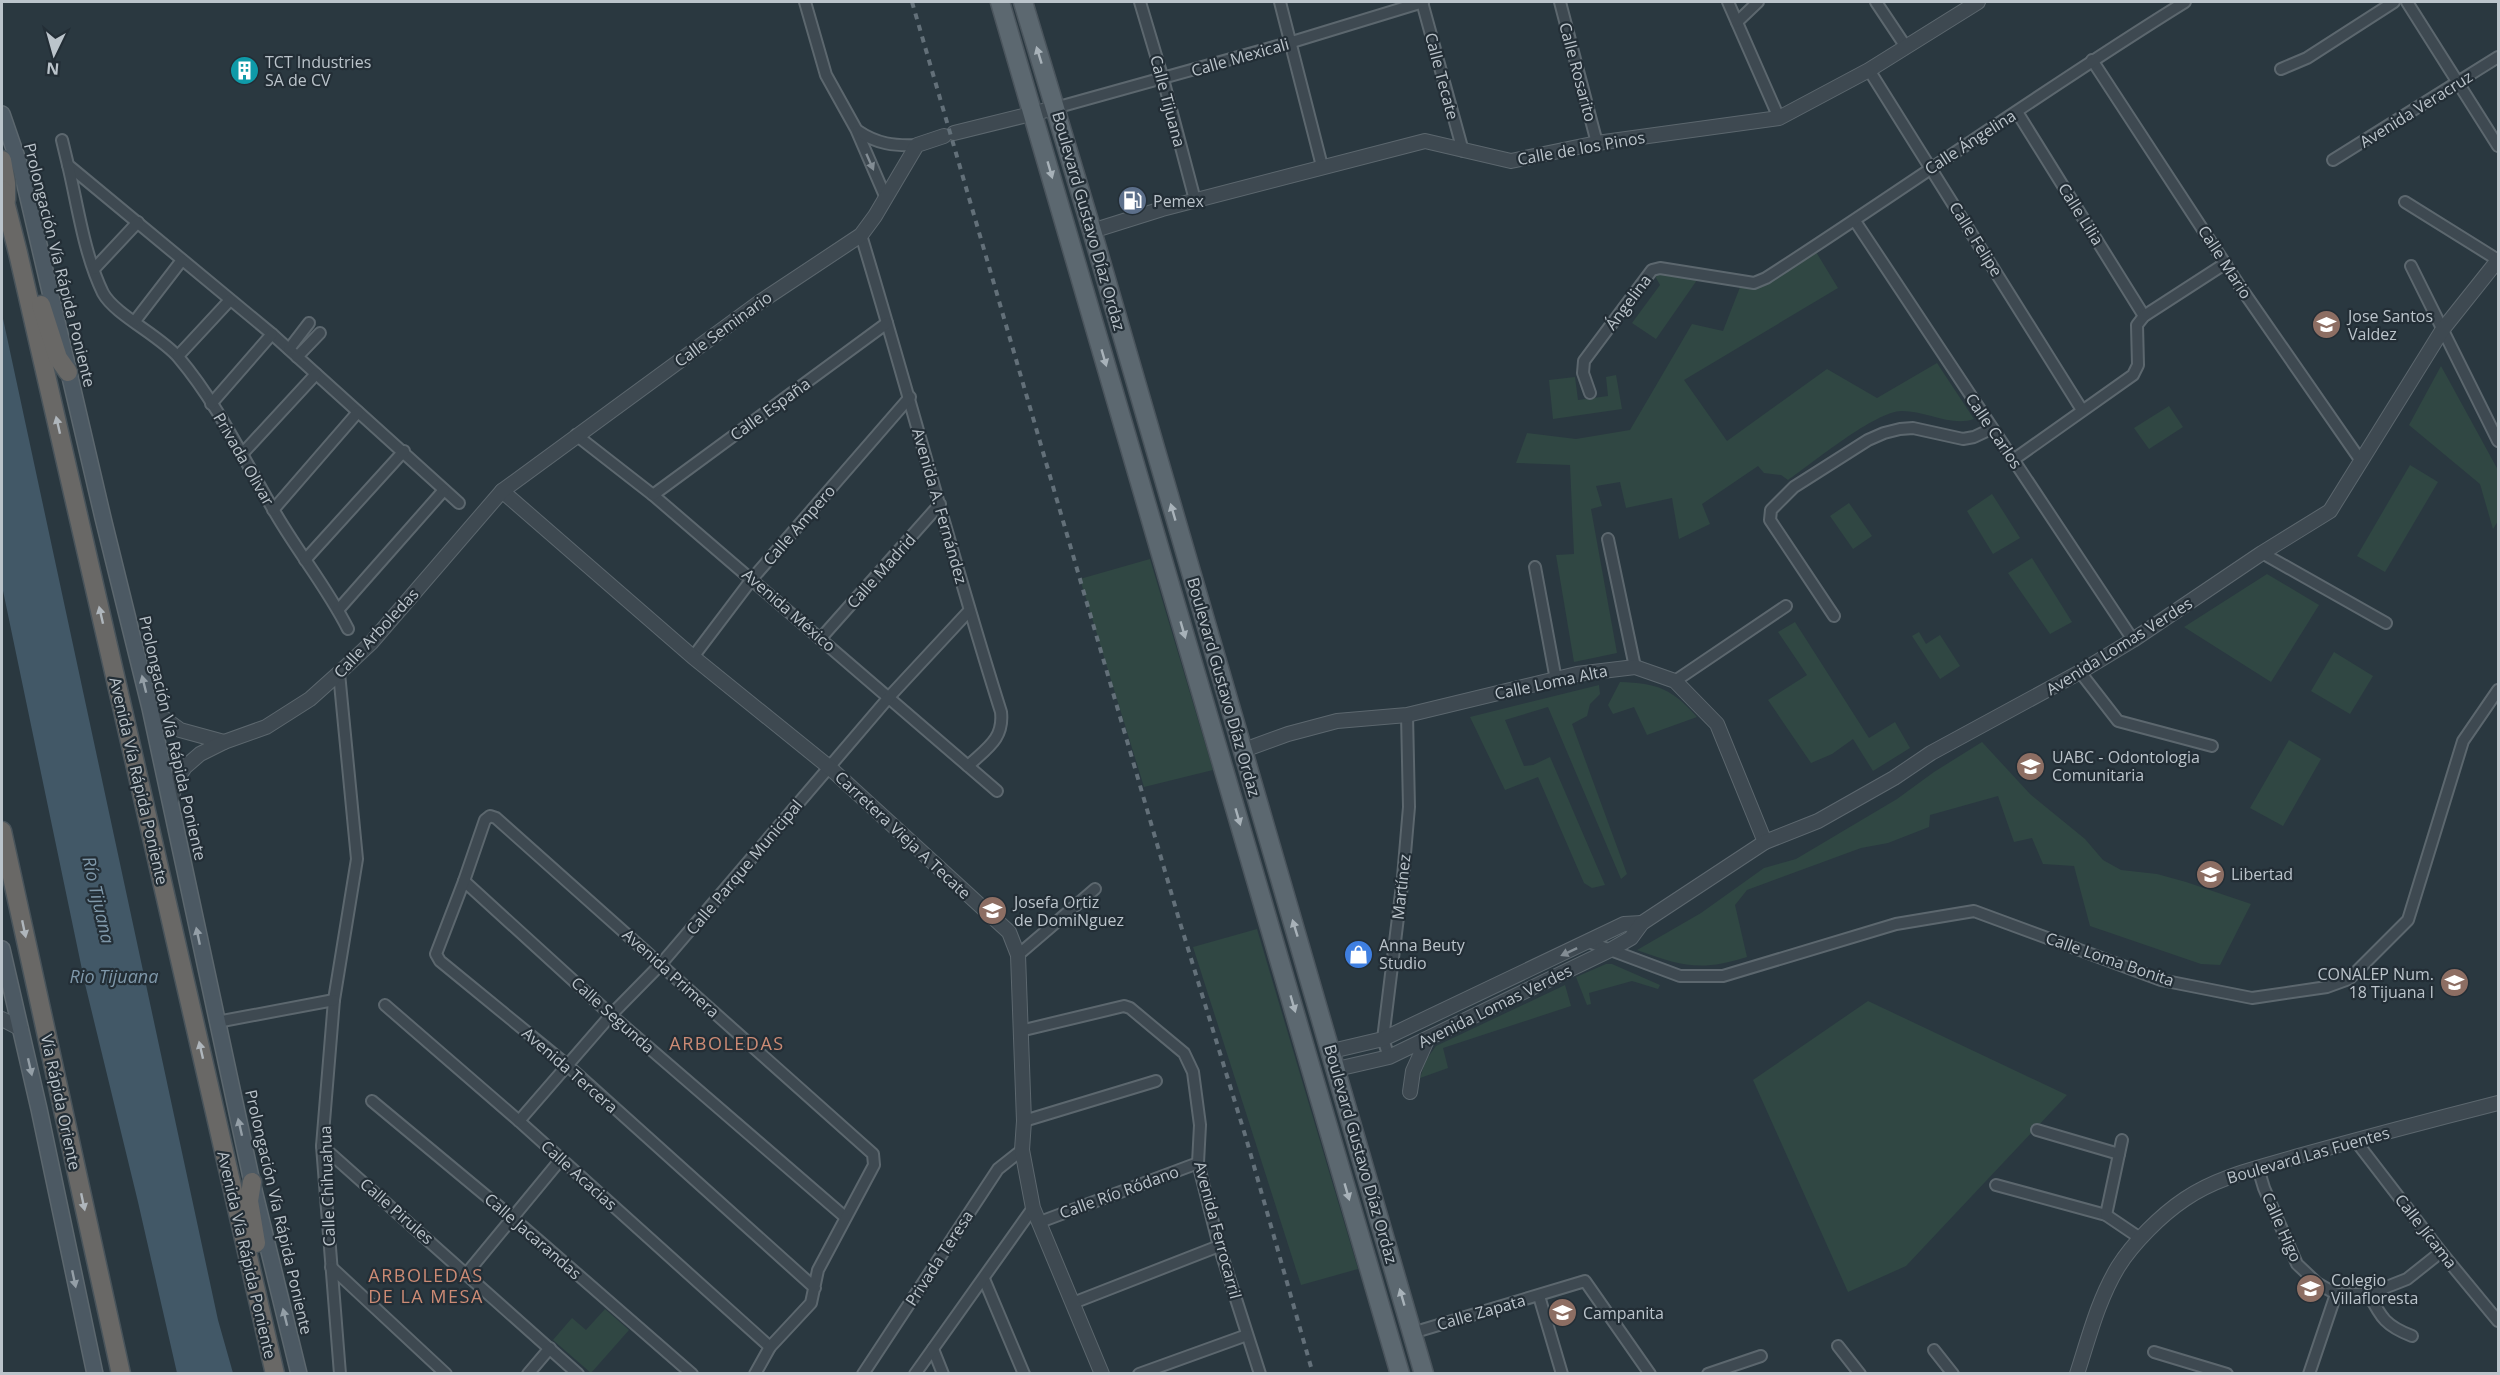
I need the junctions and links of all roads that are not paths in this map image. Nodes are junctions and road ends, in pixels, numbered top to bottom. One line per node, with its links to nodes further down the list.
1 (805, 2): 29 (street)
2 (1000, 2): 27 (main road, Boulevard Gustavo Díaz Ordaz)
3 (1023, 2): 24 (main road, Boulevard Gustavo Díaz Ordaz, one-way to 3)
4 (1140, 2): 22 (street, Calle Tijuana)
5 (1280, 2): 16 (street)
6 (1422, 2): 16 (street, Calle Mexicali); 34 (street, Calle Tecate)
7 (1560, 2): 31 (street, Calle Rosarito)
8 (1728, 2): 15 (street)
9 (1758, 2): 15 (street)
10 (1876, 2): 17 (street)
11 (1978, 2): 17 (street, Calle de los Pinos)
12 (2185, 2): 19 (street, Calle Ángelina)
13 (2394, 2): 20 (street)
14 (2407, 2): 23 (street)
15 (1737, 22): 28 (street)
16 (1292, 42): 22 (street, Calle Mexicali); 38 (street)
17 (1906, 47): 21 (street, Calle de los Pinos)
18 (2499, 57): 23 (street, Avenida Veracruz)
19 (2092, 60): 25 (street, Calle Ángelina); 51 (street, Calle Mario)
20 (2281, 69)
21 (1869, 70): 28 (street, Calle de los Pinos); 39 (street, Calle Felipe)
22 (1163, 79): 24 (street, Calle Mexicali); 42 (street, Calle Tijuana)
23 (2458, 83): 33 (street); 36 (street, Avenida Veracruz)
24 (1055, 108): 27 (street); 46 (main road, Boulevard Gustavo Díaz Ordaz)
25 (2017, 112): 39 (street, Calle Ángelina); 56 (street, Calle Lilia)
26 (2, 114): 67 (main road, Prolongación Vía Rápida Poniente)
27 (1033, 114): 32 (street); 92 (main road, Boulevard Gustavo Díaz Ordaz, one-way to 92)
28 (1779, 118): 31 (street, Calle de los Pinos)
29 (856, 129): 32 (street); 41 (street, one-way to 41)
30 (62, 140): 37 (street, Privada Olivar)
31 (1597, 143): 34 (street, Calle de los Pinos)
32 (917, 145): 41 (street, Calle Seminario)
33 (2499, 147)
34 (1463, 151): 38 (street, Calle de los Pinos)
35 (2, 160): 40 (highway, Avenida Vía Rápida Poniente)
36 (2333, 160)
37 (68, 165): 45 (street); 53 (street, Privada Olivar)
38 (1322, 166): 42 (street, Calle de los Pinos)
39 (1932, 167): 44 (street, Calle Ángelina); 72 (street, Calle Felipe)
40 (4, 196): 48 (highway, Avenida Vía Rápida Poniente)
41 (885, 196): 47 (street, Calle Seminario)
42 (1195, 200): 46 (street, Calle de los Pinos)
43 (2405, 202): 50 (street)
44 (1855, 220): 54 (street, Calle Ángelina); 74 (street, Calle Carlos)
45 (138, 222): 49 (street); 53 (street)
46 (1092, 231): 91 (main road, Boulevard Gustavo Díaz Ordaz, one-way to 46)
47 (861, 235): 59 (street, Avenida A. Fernández); 75 (street, Calle Seminario)
48 (18, 253): 67 (highway); 178 (highway, Avenida Vía Rápida Poniente, one-way to 48)
49 (182, 260): 55 (street); 57 (street)
50 (2498, 260): 60 (street, Avenida Lomas Verdes)
51 (2226, 263): 56 (street); 80 (street, Calle Mario)
52 (2412, 266): 60 (street)
53 (94, 269): 57 (street, Privada Olivar)
54 (1755, 283): 69 (street, Ángelina)
55 (230, 300): 62 (street); 66 (street)
56 (2144, 316): 72 (street)
57 (135, 321): 66 (street, Privada Olivar)
58 (309, 323): 63 (street)
59 (887, 323): 70 (street, Avenida A. Fernández); 83 (street, Calle España)
60 (2443, 328): 76 (street); 80 (street, Avenida Lomas Verdes)
61 (320, 333): 64 (street)
62 (272, 334): 65 (street); 71 (street)
63 (300, 334): 64 (street); 65 (street)
64 (311, 342): 65 (street)
65 (293, 353): 68 (street)
66 (178, 356): 71 (street, Privada Olivar)
67 (68, 372): 110 (main road, Prolongación Vía Rápida Poniente, one-way to 67)
68 (316, 374): 73 (street); 78 (street)
69 (1590, 393)
70 (909, 397): 85 (street, Avenida A. Fernández); 93 (street, Calle Ampero)
71 (212, 404): 78 (street, Privada Olivar)
72 (2082, 410): 79 (street)
73 (358, 412): 77 (street); 86 (street)
74 (1991, 429): 79 (street, Calle Carlos); 97 (street)
75 (576, 435): 82 (street, Calle Seminario); 83 (street, Avenida México)
76 (2499, 441)
77 (404, 452): 81 (street); 89 (street)
78 (243, 453): 86 (street, Privada Olivar)
79 (2013, 459): 101 (street, Calle Carlos)
80 (2361, 461): 88 (street, Avenida Lomas Verdes)
81 (444, 490): 84 (street); 95 (street)
82 (502, 491): 102 (street, Carretera Vieja A Tecate); 105 (street, Calle Arboledas)
83 (653, 495): 93 (street, Avenida México)
84 (459, 503)
85 (940, 504): 96 (street, Avenida A. Fernández); 100 (street, Calle Madrid)
86 (273, 510): 89 (street, Privada Olivar)
87 (1608, 539): 103 (street)
88 (2262, 553): 98 (street); 101 (street, Avenida Lomas Verdes)
89 (305, 560): 95 (street, Privada Olivar)
90 (1535, 567): 106 (street)
91 (1189, 568): 92 (main road); 114 (main road, Boulevard Gustavo Díaz Ordaz)
92 (1167, 574): 206 (main road, Boulevard Gustavo Díaz Ordaz, one-way to 206)
93 (753, 579): 100 (street, Avenida México); 102 (street, Calle Ampero)
94 (1786, 606): 107 (street)
95 (338, 610): 99 (street, Privada Olivar)
96 (969, 611): 109 (street, Calle Parque Municipal); 115 (street, Avenida A. Fernández)
97 (1834, 616)
98 (2386, 623)
99 (348, 629)
100 (821, 638): 109 (street, Avenida México)
101 (2133, 640): 104 (street, Avenida Lomas Verdes)
102 (693, 657): 116 (street, Carretera Vieja A Tecate)
103 (1635, 667): 106 (street, Calle Loma Alta); 107 (street, Calle Loma Alta)
104 (2080, 672): 113 (street); 121 (street, Avenida Lomas Verdes)
105 (339, 673): 112 (street, Calle Arboledas); 132 (street, Calle Chihuahua)
106 (1556, 680): 111 (street, Calle Loma Alta)
107 (1675, 681): 121 (street, Calle Loma Alta)
108 (2499, 690): 129 (street, Calle Loma Bonita)
109 (890, 696): 115 (street, Avenida México); 116 (street, Calle Parque Municipal)
110 (150, 708): 112 (street); 118 (main road, Prolongación Vía Rápida Poniente)
111 (1407, 715): 114 (street, Calle Loma Alta); 139 (street, Martínez)
112 (224, 742): 118 (street, Calle Arboledas)
113 (2211, 746)
114 (1244, 750): 142 (main road, Boulevard Gustavo Díaz Ordaz, one-way to 114)
115 (968, 766): 117 (street, Avenida México)
116 (829, 767): 130 (street, Carretera Vieja A Tecate); 131 (street, Calle Parque Municipal)
117 (997, 791)
118 (171, 802): 136 (main road, Prolongación Vía Rápida Poniente, one-way to 118)
119 (490, 816): 123 (street, Avenida Tercera); 131 (street, Avenida Primera)
120 (2, 831): 125 (highway, Vía Rápida Oriente)
121 (1765, 842): 126 (street, Avenida Lomas Verdes)
122 (2, 864): 125 (highway)
123 (464, 881): 134 (street, Calle Segunda); 143 (street, Avenida Tercera)
124 (1095, 889): 130 (street)
125 (18, 902): 190 (highway, Vía Rápida Oriente, one-way to 190)
126 (1642, 923): 127 (street, Avenida Lomas Verdes); 129 (street, Avenida Lomas Verdes)
127 (1589, 942): 129 (street, Calle Loma Bonita); 139 (street, Avenida Lomas Verdes, one-way to 139)
128 (2, 949): 137 (main road)
129 (1610, 950): 140 (street, Avenida Lomas Verdes)
130 (1018, 955): 138 (street, Carretera Vieja A Tecate)
131 (661, 964): 134 (street, Calle Parque Municipal); 163 (street, Avenida Primera)
132 (334, 999): 136 (street); 153 (street, Calle Chihuahua)
133 (385, 1005): 148 (street, Calle Acacias)
134 (611, 1015): 143 (street, Calle Parque Municipal); 163 (street, Calle Segunda)
135 (2, 1018): 137 (street)
136 (217, 1022): 159 (main road, Prolongación Vía Rápida Poniente, one-way to 136)
137 (21, 1029): 189 (main road, one-way to 189)
138 (1020, 1031): 149 (street, Carretera Vieja A Tecate); 157 (street, Avenida Ferrocarril)
139 (1383, 1039): 141 (street, Martínez); 142 (street, Avenida Lomas Verdes)
140 (1426, 1040): 141 (street, Avenida Lomas Verdes); 145 (street)
141 (1389, 1057): 142 (street, Avenida Lomas Verdes)
142 (1334, 1060): 179 (main road, Boulevard Gustavo Díaz Ordaz, one-way to 142)
143 (567, 1065): 148 (street, Calle Parque Municipal); 172 (street, Avenida Tercera)
144 (1156, 1081): 149 (street)
145 (1410, 1092)
146 (372, 1101): 164 (street, Calle Jacarandas)
147 (2499, 1103): 152 (street, Boulevard Las Fuentes)
148 (519, 1121): 156 (street, Calle Acacias)
149 (1024, 1121): 154 (street, Carretera Vieja A Tecate)
150 (2037, 1130): 155 (street)
151 (2122, 1140): 155 (street)
152 (2355, 1140): 158 (street, Boulevard Las Fuentes); 168 (street, Calle Jícama)
153 (322, 1146): 169 (street, Calle Chihuahua); 170 (street, Calle Pirules)
154 (1022, 1150): 161 (street, Carretera Vieja A Tecate); 199 (street, Privada Teresa)
155 (2119, 1154): 162 (street)
156 (561, 1159): 164 (street); 183 (street, Calle Acacias)
157 (1198, 1163): 165 (street, Calle Río Ródano); 167 (street, Avenida Ferrocarril)
158 (2258, 1168): 166 (street, Boulevard Las Fuentes); 173 (street, Calle Higo)
159 (252, 1182): 178 (highway); 192 (main road, Prolongación Vía Rápida Poniente, one-way to 159)
160 (1996, 1185): 162 (street)
161 (1034, 1208): 165 (street, Carretera Vieja A Tecate); 171 (street)
162 (2106, 1215): 166 (street)
163 (845, 1217): 172 (street)
164 (514, 1219): 170 (street); 197 (street, Calle Jacarandas)
165 (1040, 1221): 176 (street, Carretera Vieja A Tecate)
166 (2140, 1238): 213 (street, Boulevard Las Fuentes)
167 (1219, 1246): 176 (street); 180 (street, Avenida Ferrocarril)
168 (2441, 1252): 174 (street); 177 (street, Calle Jícama)
169 (331, 1267): 193 (street, Calle Chihuahua); 194 (street)
170 (467, 1272): 184 (street, Calle Pirules)
171 (984, 1279): 185 (street); 202 (street)
172 (815, 1288): 183 (street)
173 (2336, 1294): 174 (street); 215 (street)
174 (2369, 1294): 181 (street)
175 (1539, 1296): 179 (street, Calle Zapata); 208 (street); 209 (street, Calle Zapata)
176 (1073, 1303): 203 (street, Carretera Vieja A Tecate)
177 (2499, 1321)
178 (265, 1333): 191 (highway, Avenida Vía Rápida Poniente)
179 (1412, 1333): 207 (main road, Boulevard Gustavo Díaz Ordaz)
180 (1247, 1335): 204 (street); 205 (street, Avenida Ferrocarril)
181 (2412, 1336)
182 (1838, 1346): 211 (street)
183 (770, 1347): 198 (street)
184 (550, 1348): 195 (street); 196 (street, Calle Pirules)
185 (933, 1349): 200 (street); 201 (street)
186 (1934, 1350): 212 (street)
187 (2154, 1352): 214 (street)
188 (1761, 1356): 210 (street)
189 (95, 1374)
190 (121, 1374)
191 (275, 1374)
192 (298, 1374)
193 (340, 1374)
194 (446, 1374)
195 (528, 1374)
196 (578, 1374)
197 (693, 1374)
198 (755, 1374)
199 (863, 1374)
200 (915, 1374)
201 (943, 1374)
202 (1024, 1374)
203 (1102, 1374)
204 (1139, 1374)
205 (1260, 1374)
206 (1400, 1374)
207 (1424, 1374)
208 (1562, 1374)
209 (1650, 1374)
210 (1708, 1374)
211 (1860, 1374)
212 (1953, 1374)
213 (2077, 1374)
214 (2227, 1374)
215 (2309, 1374)

